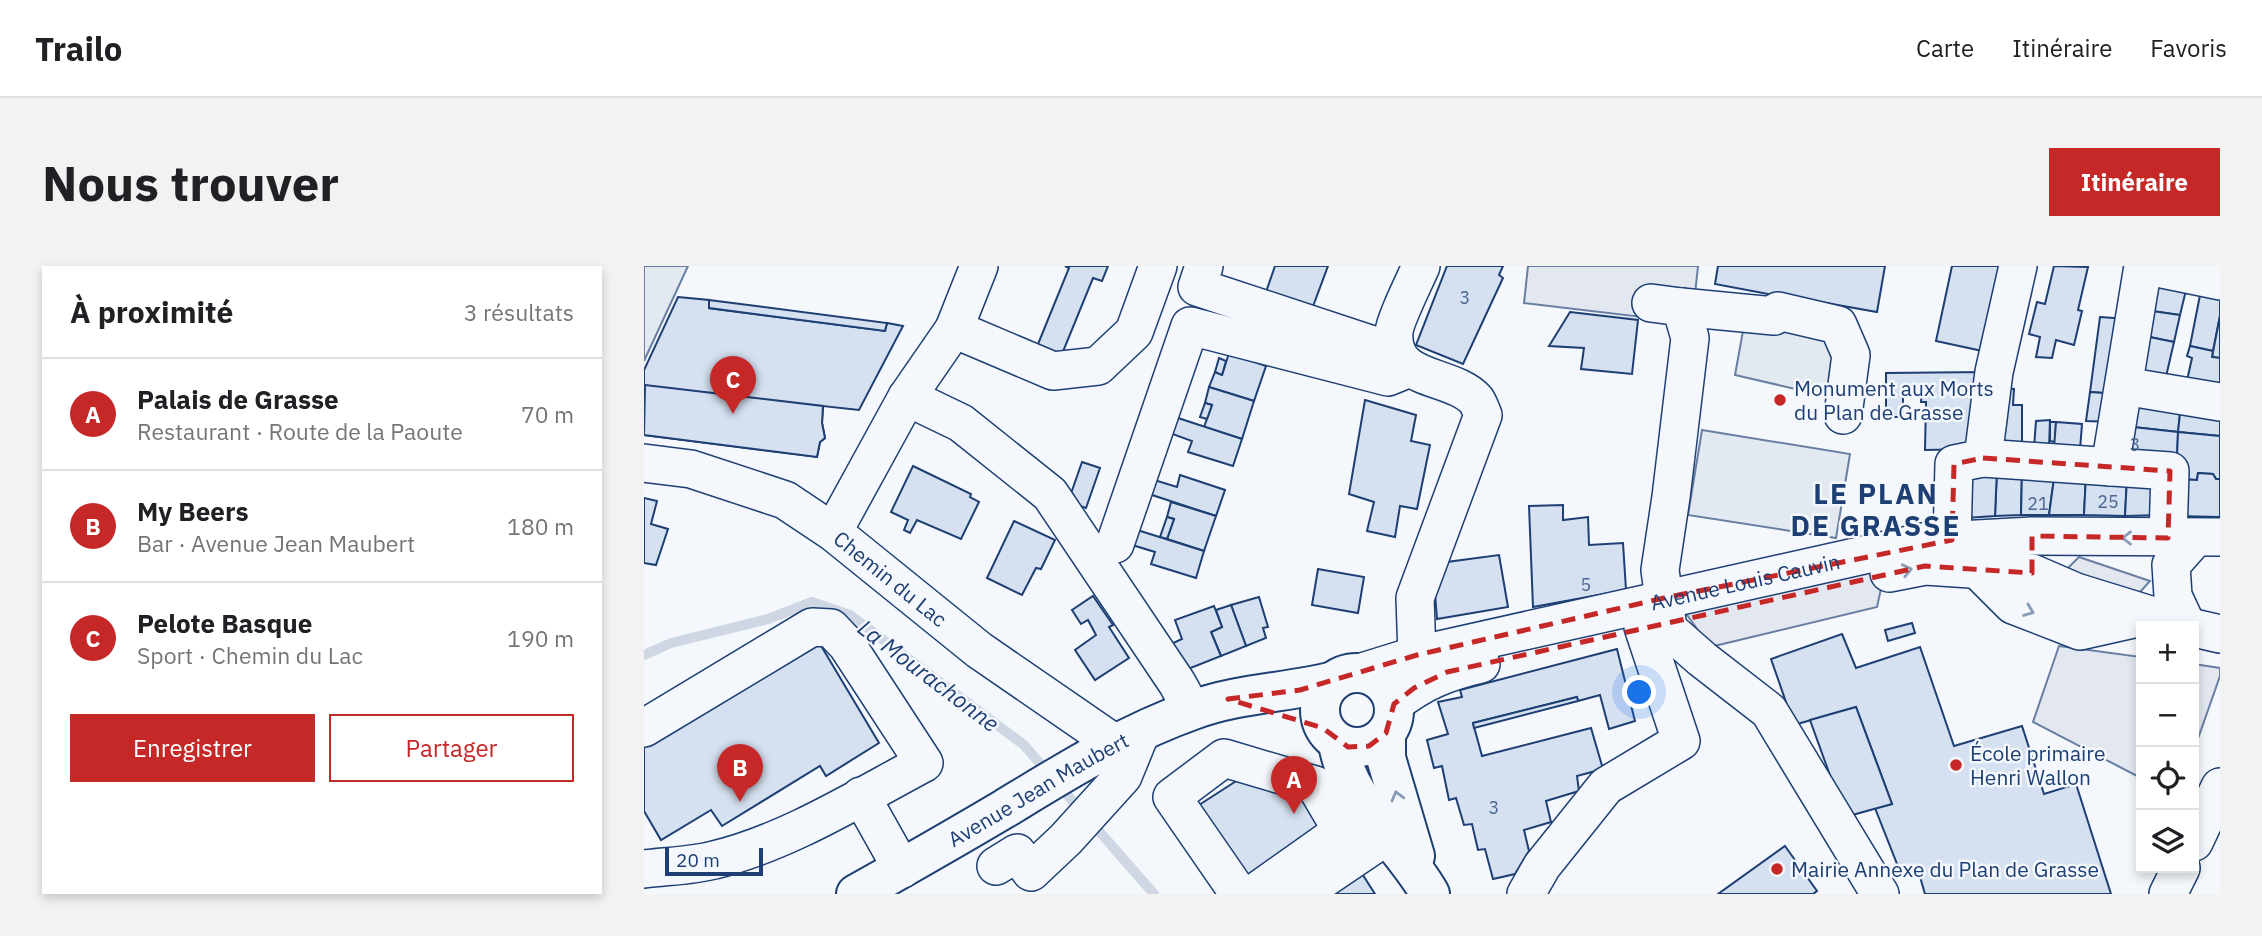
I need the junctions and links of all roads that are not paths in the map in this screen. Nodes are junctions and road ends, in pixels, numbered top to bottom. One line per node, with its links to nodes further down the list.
1 (978, 266): 8 (street)
2 (1158, 266): 8 (street)
3 (1204, 266): 9 (street)
4 (1420, 266): 9 (street)
5 (2018, 266): 14 (street)
6 (2145, 266): 7 (street); 10 (street)
7 (2220, 281)
8 (954, 329): 11 (street)
9 (1403, 361): 21 (street); 30 (street)
10 (2124, 386): 12 (street); 16 (street)
11 (907, 397): 17 (street); 33 (street)
12 (2220, 402)
13 (1843, 415): 25 (street)
14 (1983, 458): 16 (street); 20 (street)
15 (644, 463): 17 (street, Chemin du Lac)
16 (2110, 467): 19 (street)
17 (833, 532): 37 (street, Chemin du Lac)
18 (2032, 536): 19 (street, Avenue Louis Cauvin, one-way to 18); 20 (street, Avenue Louis Cauvin); 23 (street)
19 (2194, 537): 27 (street)
20 (1952, 540): 25 (street, Avenue Louis Cauvin)
21 (1115, 544)
22 (1977, 569): 23 (street, Avenue Louis Cauvin); 24 (street, one-way to 24); 25 (street, Avenue Louis Cauvin, one-way to 22)
23 (2032, 573): 24 (street, Avenue Louis Cauvin)
24 (2150, 616): 26 (street, Avenue Louis Cauvin)
25 (1659, 618): 30 (street, Avenue Louis Cauvin); 52 (street); 53 (street)
26 (2168, 621)
27 (2185, 621)
28 (2199, 629): 29 (street)
29 (2220, 634)
30 (1421, 669): 31 (street, Avenue Louis Cauvin); 34 (street, Avenue Louis Cauvin)
31 (1346, 677): 32 (main road, Avenue Jean Maubert); 34 (main road); 36 (main road)
32 (1228, 699): 33 (main road, Avenue Jean Maubert); 36 (main road)
33 (1192, 710): 37 (main road, Avenue Jean Maubert)
34 (1390, 718): 36 (main road); 47 (main road, one-way to 34)
35 (644, 729): 39 (street)
36 (1331, 736): 41 (main road)
37 (1117, 752): 40 (main road, Avenue Jean Maubert); 46 (street)
38 (2220, 787): 42 (street)
39 (861, 796): 43 (street); 44 (street)
40 (985, 820): 44 (main road, Avenue Jean Maubert); 46 (street)
41 (1366, 826): 47 (main road); 49 (street); 50 (street); 51 (street)
42 (2199, 831)
43 (644, 869)
44 (902, 869): 48 (main road, Avenue Jean Maubert)
45 (2178, 873): 54 (street)
46 (1006, 880)
47 (1427, 889)
48 (856, 894)
49 (1239, 894)
50 (1253, 894)
51 (1301, 894)
52 (1526, 894)
53 (1880, 894)
54 (2168, 894)

